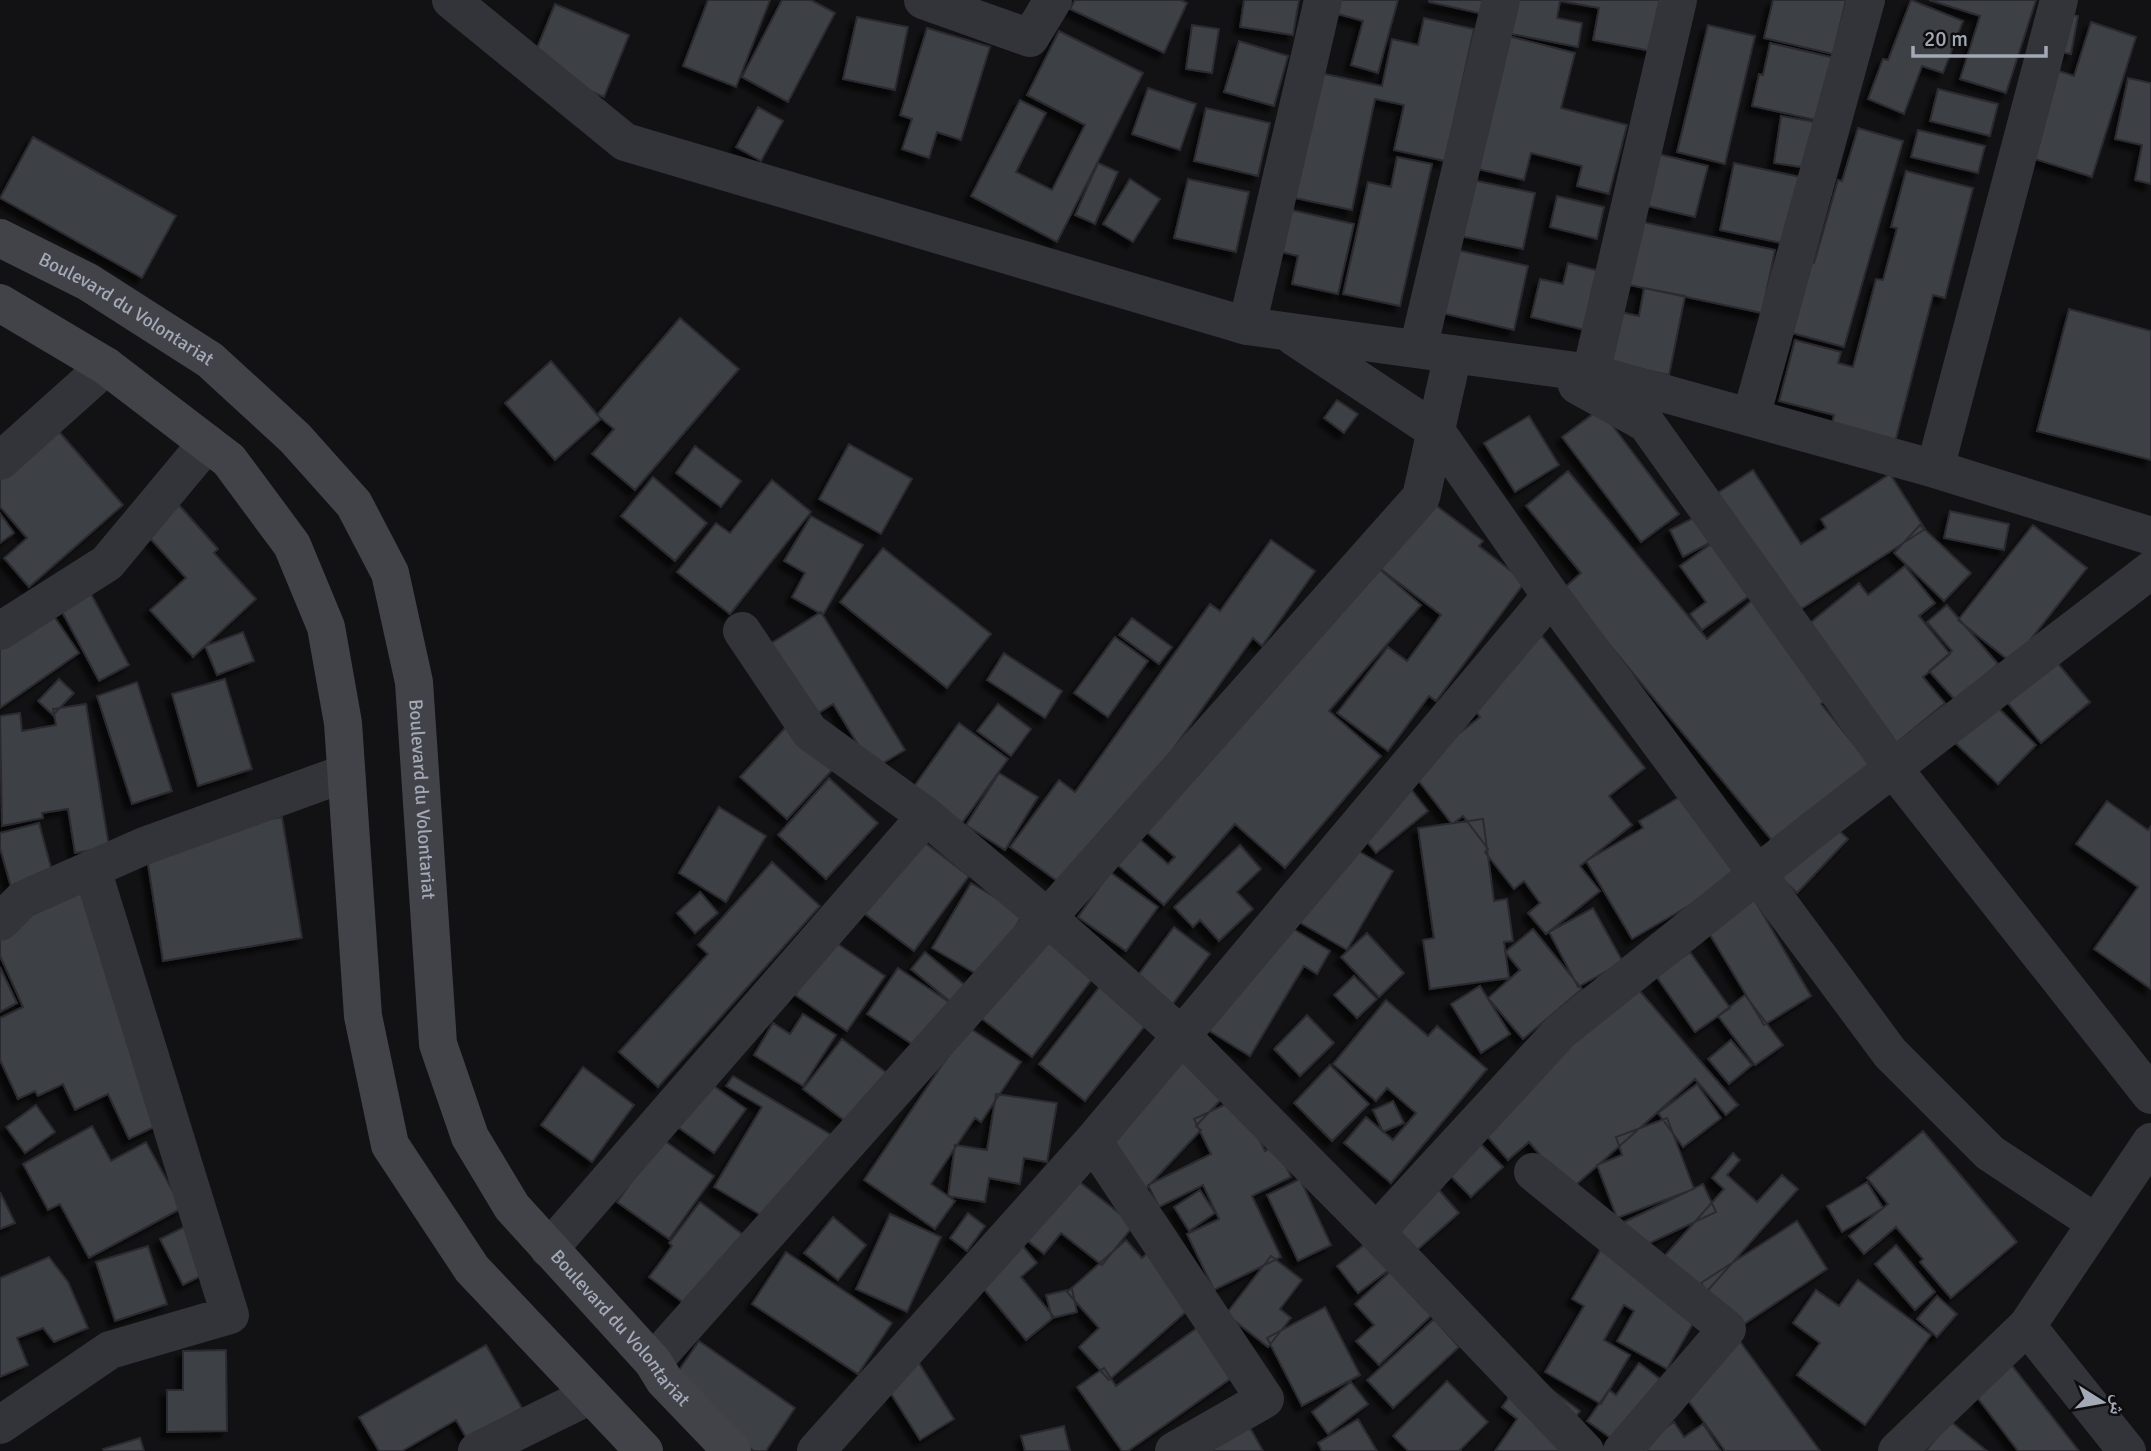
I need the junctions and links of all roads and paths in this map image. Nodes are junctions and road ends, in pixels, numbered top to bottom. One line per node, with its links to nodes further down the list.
1 (451, 0): 11 (street)
2 (923, 0): 3 (street)
3 (1053, 0)
4 (1323, 0): 11 (street)
5 (1501, 0): 13 (street)
6 (1678, 0): 16 (street)
7 (1866, 0): 17 (street)
8 (2059, 0): 21 (street)
9 (0, 238): 41 (main road, Boulevard du Volontariat)
10 (0, 303): 14 (main road)
11 (1247, 326): 12 (street)
12 (1287, 332): 13 (street); 18 (street)
13 (1436, 352): 15 (street); 18 (street)
14 (106, 366): 19 (main road); 20 (street)
15 (1545, 367): 16 (street); 27 (street)
16 (1591, 373): 17 (street)
17 (1751, 417): 21 (street)
18 (1436, 430): 24 (street); 32 (street)
19 (207, 443): 25 (street); 28 (main road)
20 (0, 461)
21 (1935, 469): 22 (street)
22 (2151, 536)
23 (2151, 570): 27 (street)
24 (1551, 596): 31 (street); 34 (street)
25 (0, 631)
26 (742, 631): 29 (street)
27 (1893, 768): 31 (street); 35 (street)
28 (346, 773): 30 (street); 44 (main road)
29 (926, 816): 32 (street); 41 (street)
30 (92, 869): 33 (street); 45 (street)
31 (1758, 874): 39 (street); 40 (street)
32 (1048, 918): 34 (street); 43 (street)
33 (0, 922)
34 (1181, 1035): 36 (street); 40 (street)
35 (2151, 1095)
36 (1093, 1141): 49 (street); 50 (street)
37 (2151, 1142): 39 (street)
38 (1533, 1172): 52 (street)
39 (2096, 1223): 42 (street)
40 (1376, 1232): 51 (street)
41 (550, 1249): 43 (main road, Boulevard du Volontariat)
42 (2027, 1326): 53 (street); 54 (street)
43 (653, 1362): 48 (main road, Boulevard du Volontariat)
44 (591, 1395): 46 (street); 47 (main road)
45 (0, 1425)
46 (477, 1451)
47 (644, 1451)
48 (732, 1451)
49 (816, 1451)
50 (1174, 1451)
51 (1585, 1451)
52 (1622, 1451)
53 (1897, 1451)
54 (2127, 1451)

